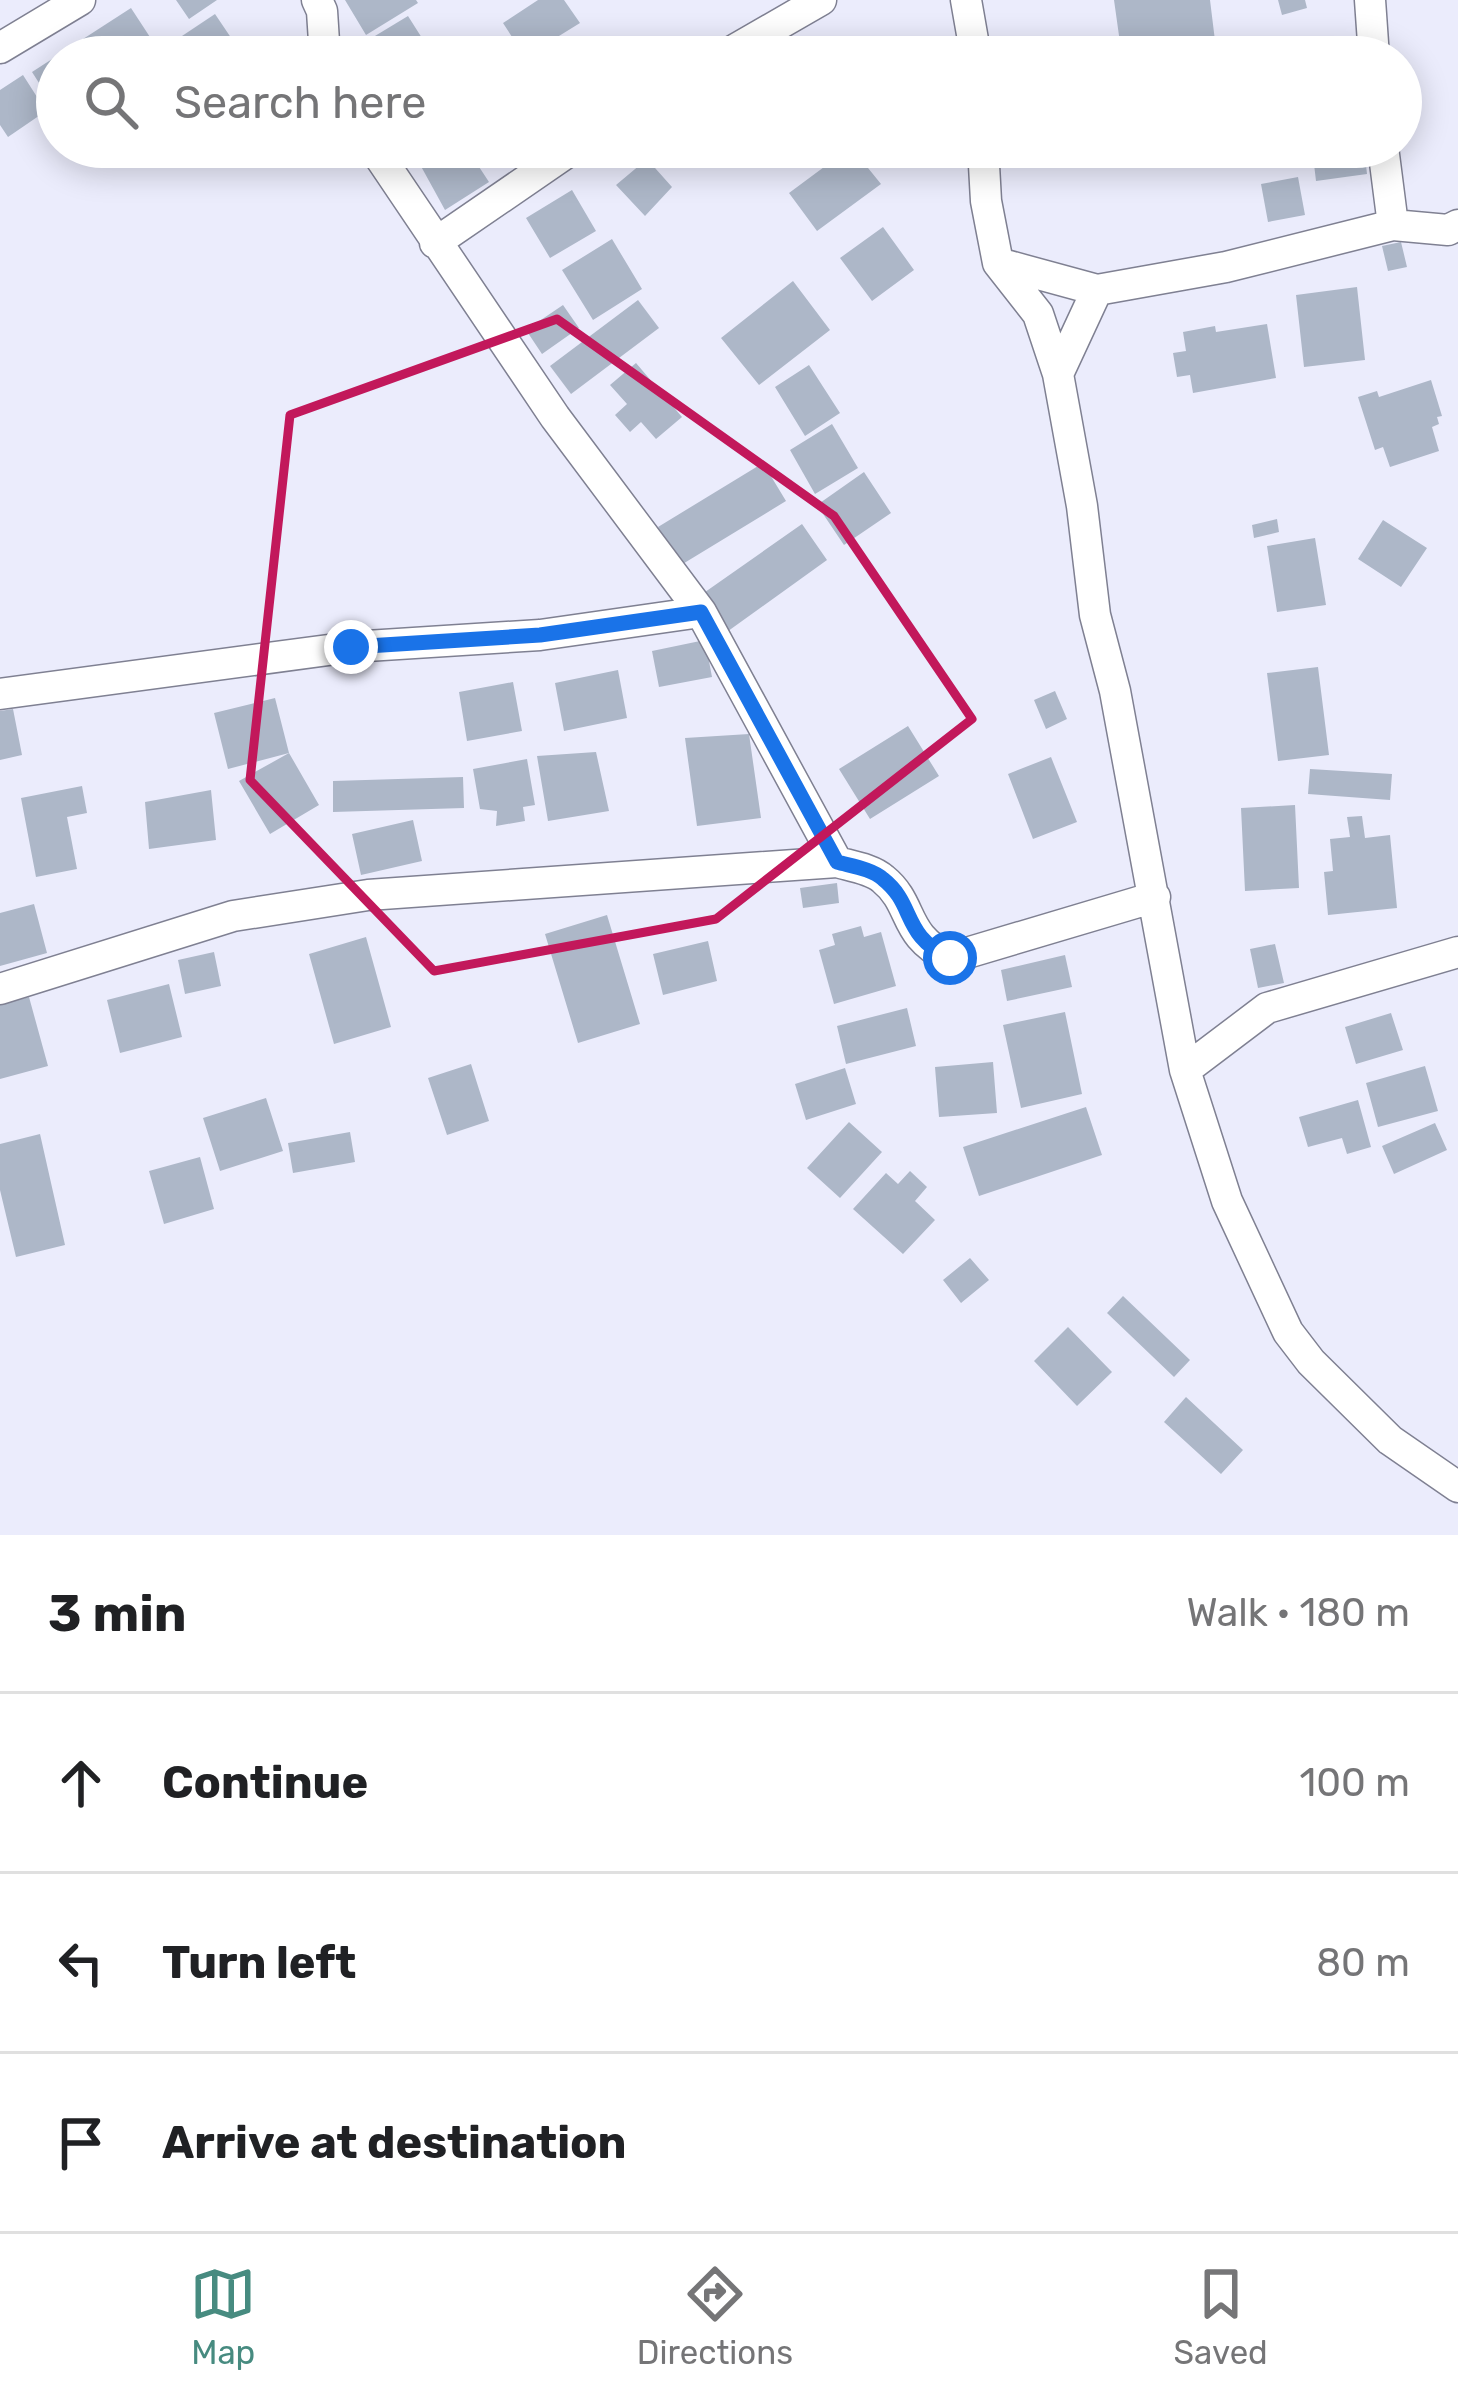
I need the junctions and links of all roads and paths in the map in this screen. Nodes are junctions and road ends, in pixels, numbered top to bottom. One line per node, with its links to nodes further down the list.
1 (80, 0): 10 (street)
2 (316, 0): 6 (street)
3 (821, 0): 7 (street)
4 (966, 0): 8 (street)
5 (1370, 0): 9 (street)
6 (324, 36)
7 (758, 36)
8 (972, 36)
9 (1373, 36)
10 (0, 49)
11 (387, 168): 17 (street)
12 (544, 168): 17 (street)
13 (984, 168): 18 (street)
14 (1386, 168): 15 (street)
15 (1394, 225): 16 (street); 19 (street)
16 (1458, 225)
17 (435, 243): 21 (street)
18 (998, 263): 19 (street); 20 (street)
19 (1097, 290): 20 (street)
20 (1058, 374): 24 (street)
21 (701, 612): 22 (street); 23 (street)
22 (0, 694)
23 (837, 862): 24 (street); 26 (street)
24 (1155, 897): 27 (street)
25 (1458, 952): 27 (street)
26 (0, 989)
27 (1185, 1070): 28 (street)
28 (1458, 1487)

